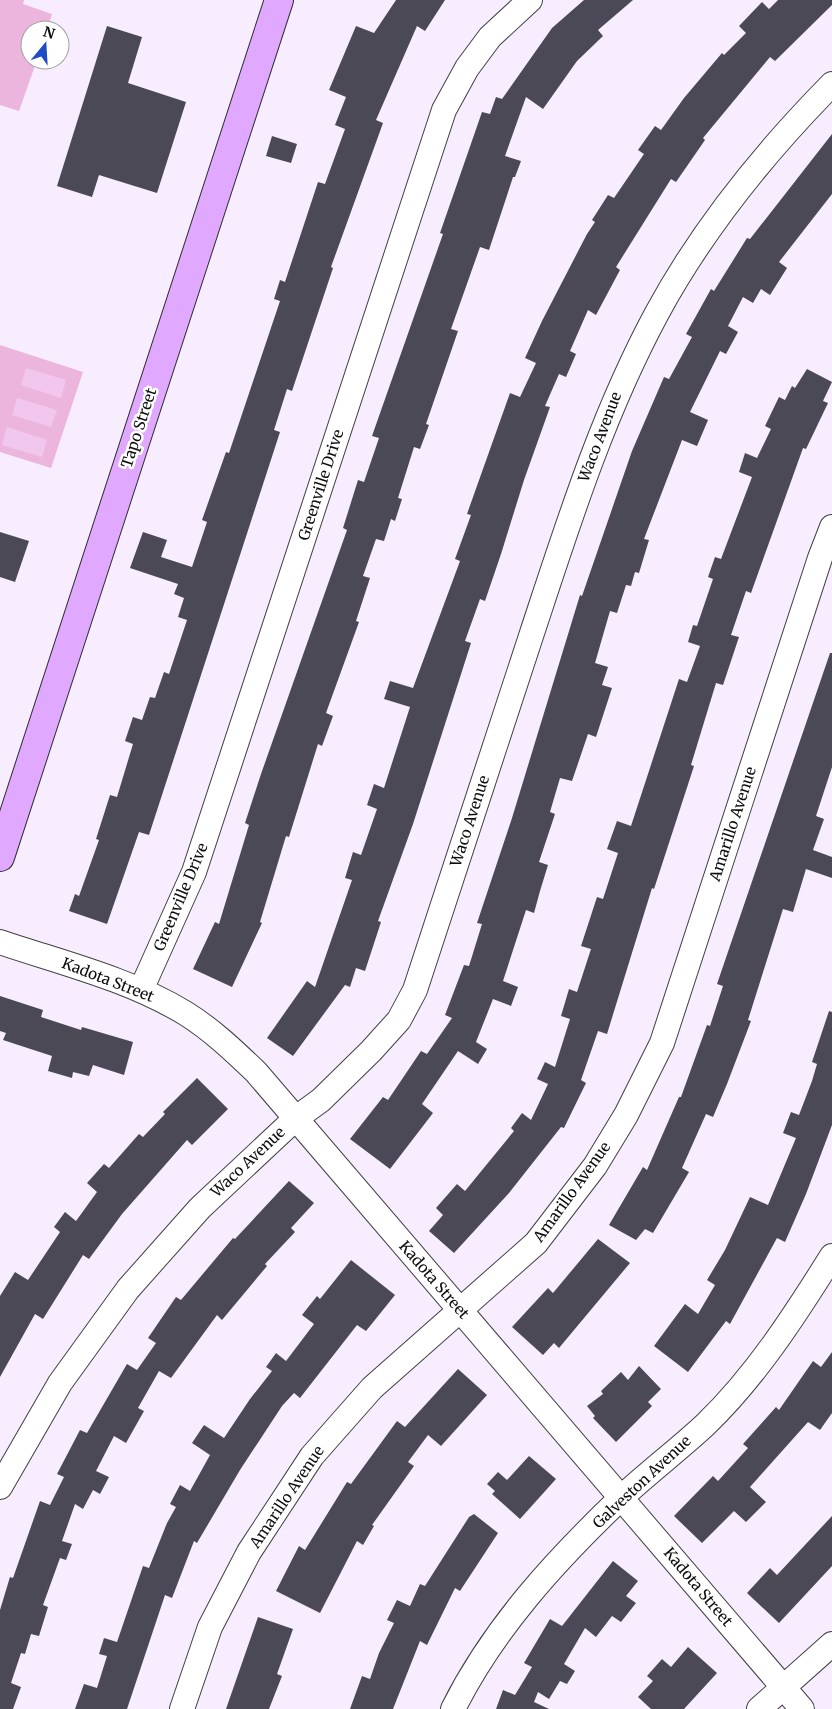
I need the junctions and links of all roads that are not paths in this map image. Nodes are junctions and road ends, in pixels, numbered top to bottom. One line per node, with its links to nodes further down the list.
1 (279, 0): 5 (street, Tapo Street)
2 (530, 0): 7 (street, Greenville Drive)
3 (832, 84): 8 (street, Waco Avenue)
4 (832, 527): 10 (street, Amarillo Avenue)
5 (0, 857)
6 (0, 942): 7 (street, Kadota Street)
7 (141, 990): 8 (street, Kadota Street)
8 (294, 1119): 10 (street, Kadota Street); 11 (street, Waco Avenue)
9 (832, 1256): 12 (street, Galveston Avenue)
10 (459, 1309): 12 (street, Kadota Street); 15 (street, Amarillo Avenue)
11 (0, 1487)
12 (622, 1497): 14 (street, Kadota Street); 16 (street, Galveston Avenue)
13 (832, 1644): 14 (street)
14 (784, 1688): 17 (street); 18 (street, Kadota Street)
15 (182, 1709)
16 (453, 1709)
17 (759, 1709)
18 (802, 1709)

